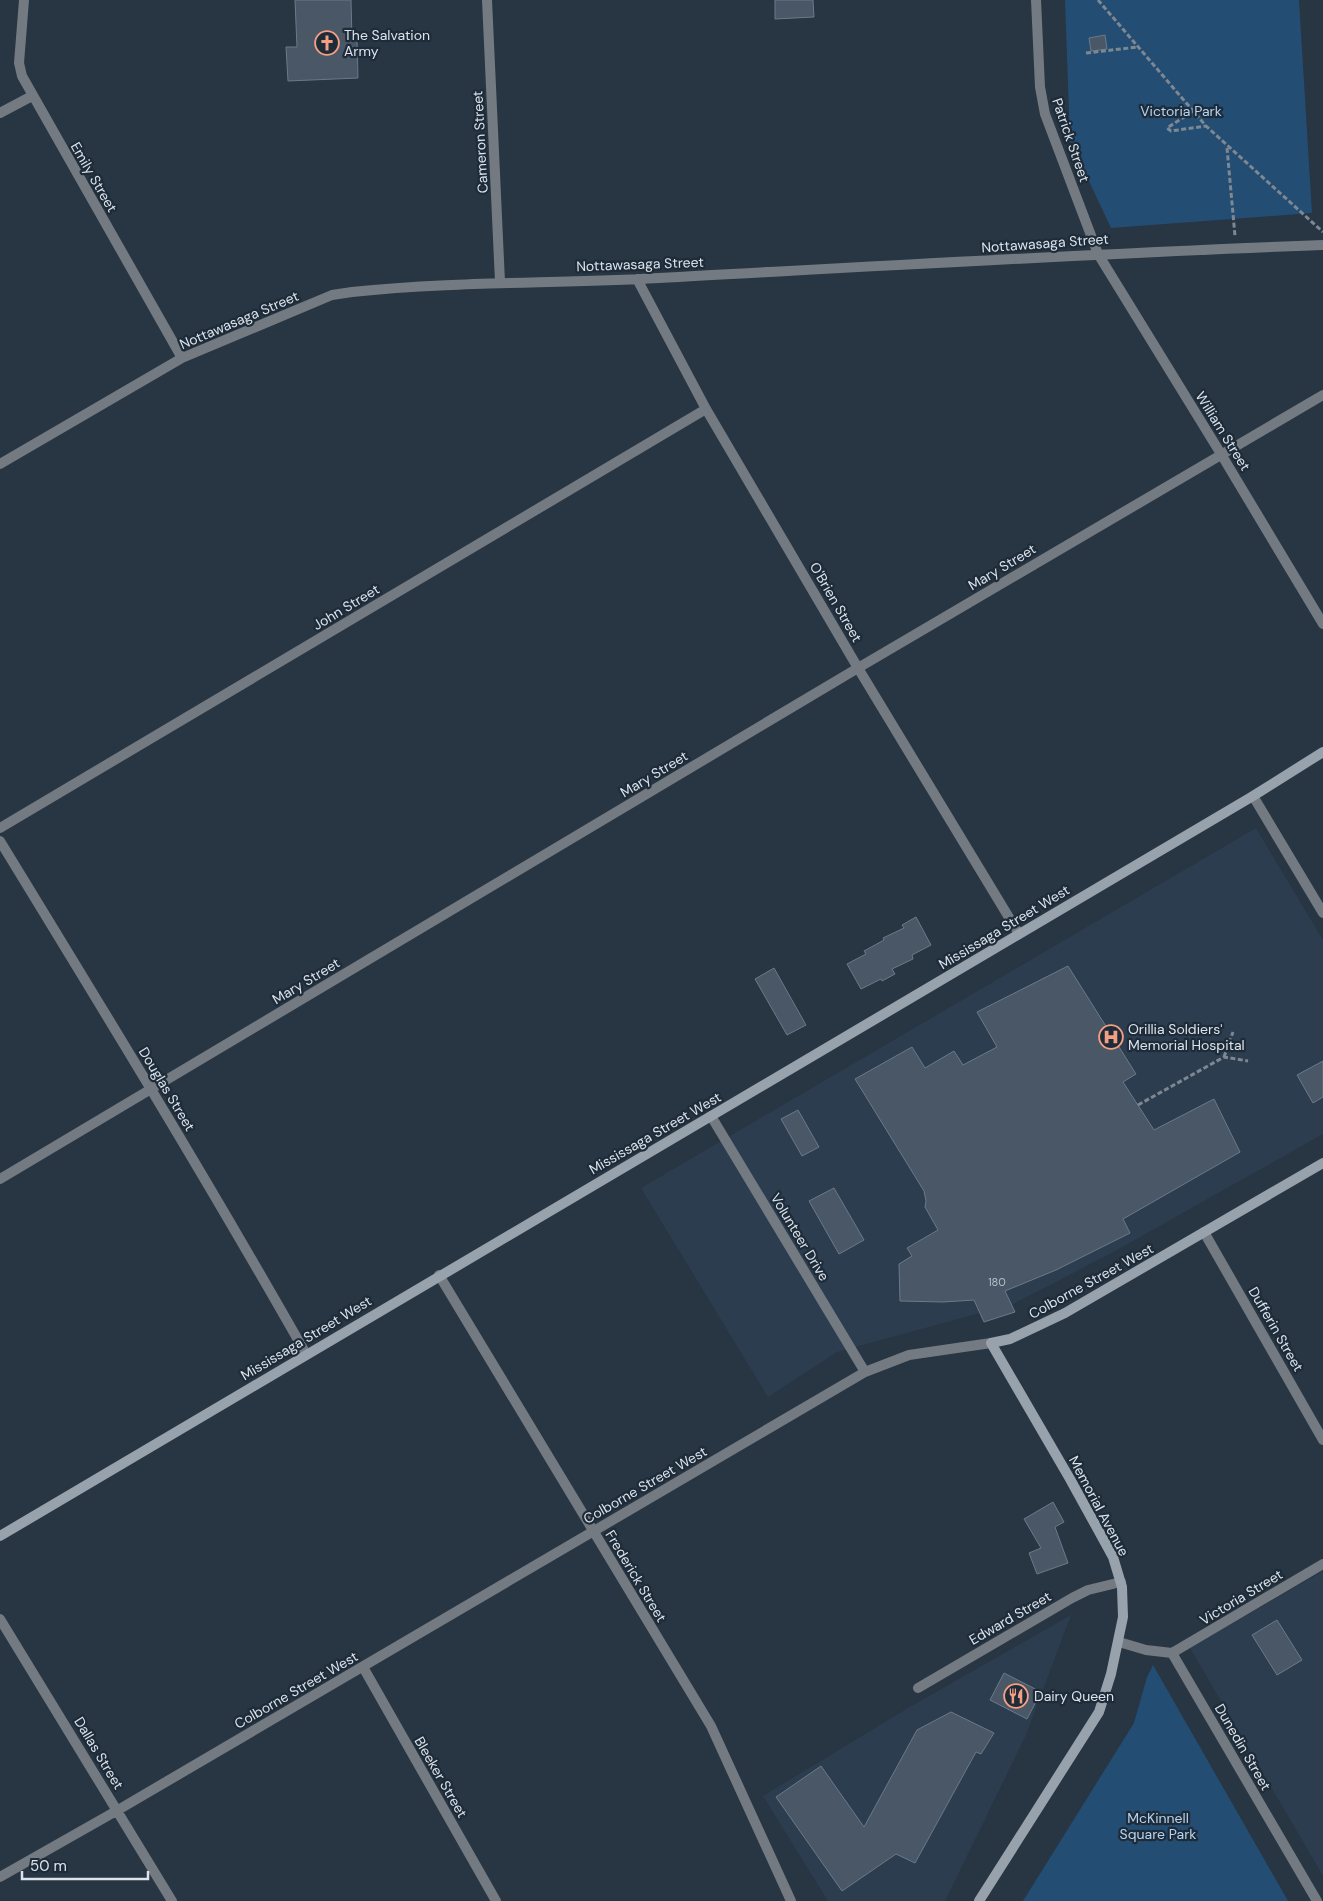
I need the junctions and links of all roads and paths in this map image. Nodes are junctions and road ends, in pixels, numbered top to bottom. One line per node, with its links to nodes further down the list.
1 (24, 0): 7 (street, Emily Street)
2 (487, 0): 17 (street, Cameron Street)
3 (1036, 0): 15 (street, Patrick Street)
4 (1098, 0): 5 (path)
5 (1138, 47): 6 (path); 8 (path)
6 (1086, 53)
7 (32, 96): 9 (street); 18 (street, Emily Street)
8 (1192, 112): 10 (path); 10 (path)
9 (0, 113)
10 (1206, 126): 11 (path)
11 (1227, 147): 12 (path); 14 (path)
12 (1323, 232)
13 (1323, 245): 14 (street, Nottawasaga Street)
14 (1235, 248): 15 (street, Nottawasaga Street)
15 (1098, 254): 16 (street, Nottawasaga Street); 21 (street, William Street)
16 (636, 280): 17 (street, Nottawasaga Street); 20 (street, O'Brien Street)
17 (500, 282): 18 (street, Nottawasaga Street)
18 (182, 358): 22 (street, Nottawasaga Street)
19 (1323, 395): 21 (street, Mary Street)
20 (706, 409): 24 (street, O'Brien Street); 27 (street, John Street)
21 (1221, 454): 23 (street, William Street); 24 (street, Mary Street)
22 (0, 464)
23 (1323, 624)
24 (858, 668): 30 (street, O'Brien Street); 34 (street, Mary Street)
25 (1323, 752): 26 (street, Mississaga Street West)
26 (1253, 796): 29 (street); 30 (street, Mississaga Street West)
27 (0, 828)
28 (0, 841): 34 (street, Douglas Street)
29 (1323, 913)
30 (1019, 934): 36 (street, Mississaga Street West)
31 (1233, 1032): 32 (path)
32 (1224, 1057): 33 (path); 35 (path)
33 (1248, 1061)
34 (151, 1090): 38 (street, Mary Street); 42 (street, Douglas Street)
35 (1138, 1105)
36 (711, 1116): 40 (street, Mississaga Street West); 43 (street, Volunteer Drive)
37 (1323, 1163): 39 (street, Colborne Street West)
38 (0, 1179)
39 (1204, 1232): 41 (street, Colborne Street West); 44 (street, Dufferin Street)
40 (439, 1275): 42 (street, Mississaga Street West); 45 (street, Frederick Street)
41 (991, 1343): 43 (street, Colborne Street West); 48 (street, Memorial Avenue)
42 (306, 1354): 46 (street, Mississaga Street West)
43 (865, 1372): 45 (street, Colborne Street West)
44 (1323, 1440)
45 (592, 1532): 52 (street, Colborne Street West); 58 (street, Frederick Street)
46 (0, 1536)
47 (1323, 1564): 51 (street, Victoria Street)
48 (1121, 1582): 50 (street, Memorial Avenue); 53 (street, Edward Street)
49 (0, 1619): 54 (street, Dallas Street)
50 (1119, 1642): 51 (street); 59 (street, Memorial Avenue)
51 (1172, 1653): 60 (street, Dunedin Street)
52 (363, 1667): 54 (street, Colborne Street West); 57 (street, Bleeker Street)
53 (918, 1688)
54 (118, 1810): 55 (street, Colborne Street West); 56 (street, Dallas Street)
55 (0, 1877)
56 (172, 1901)
57 (496, 1901)
58 (791, 1901)
59 (979, 1901)
60 (1317, 1901)

